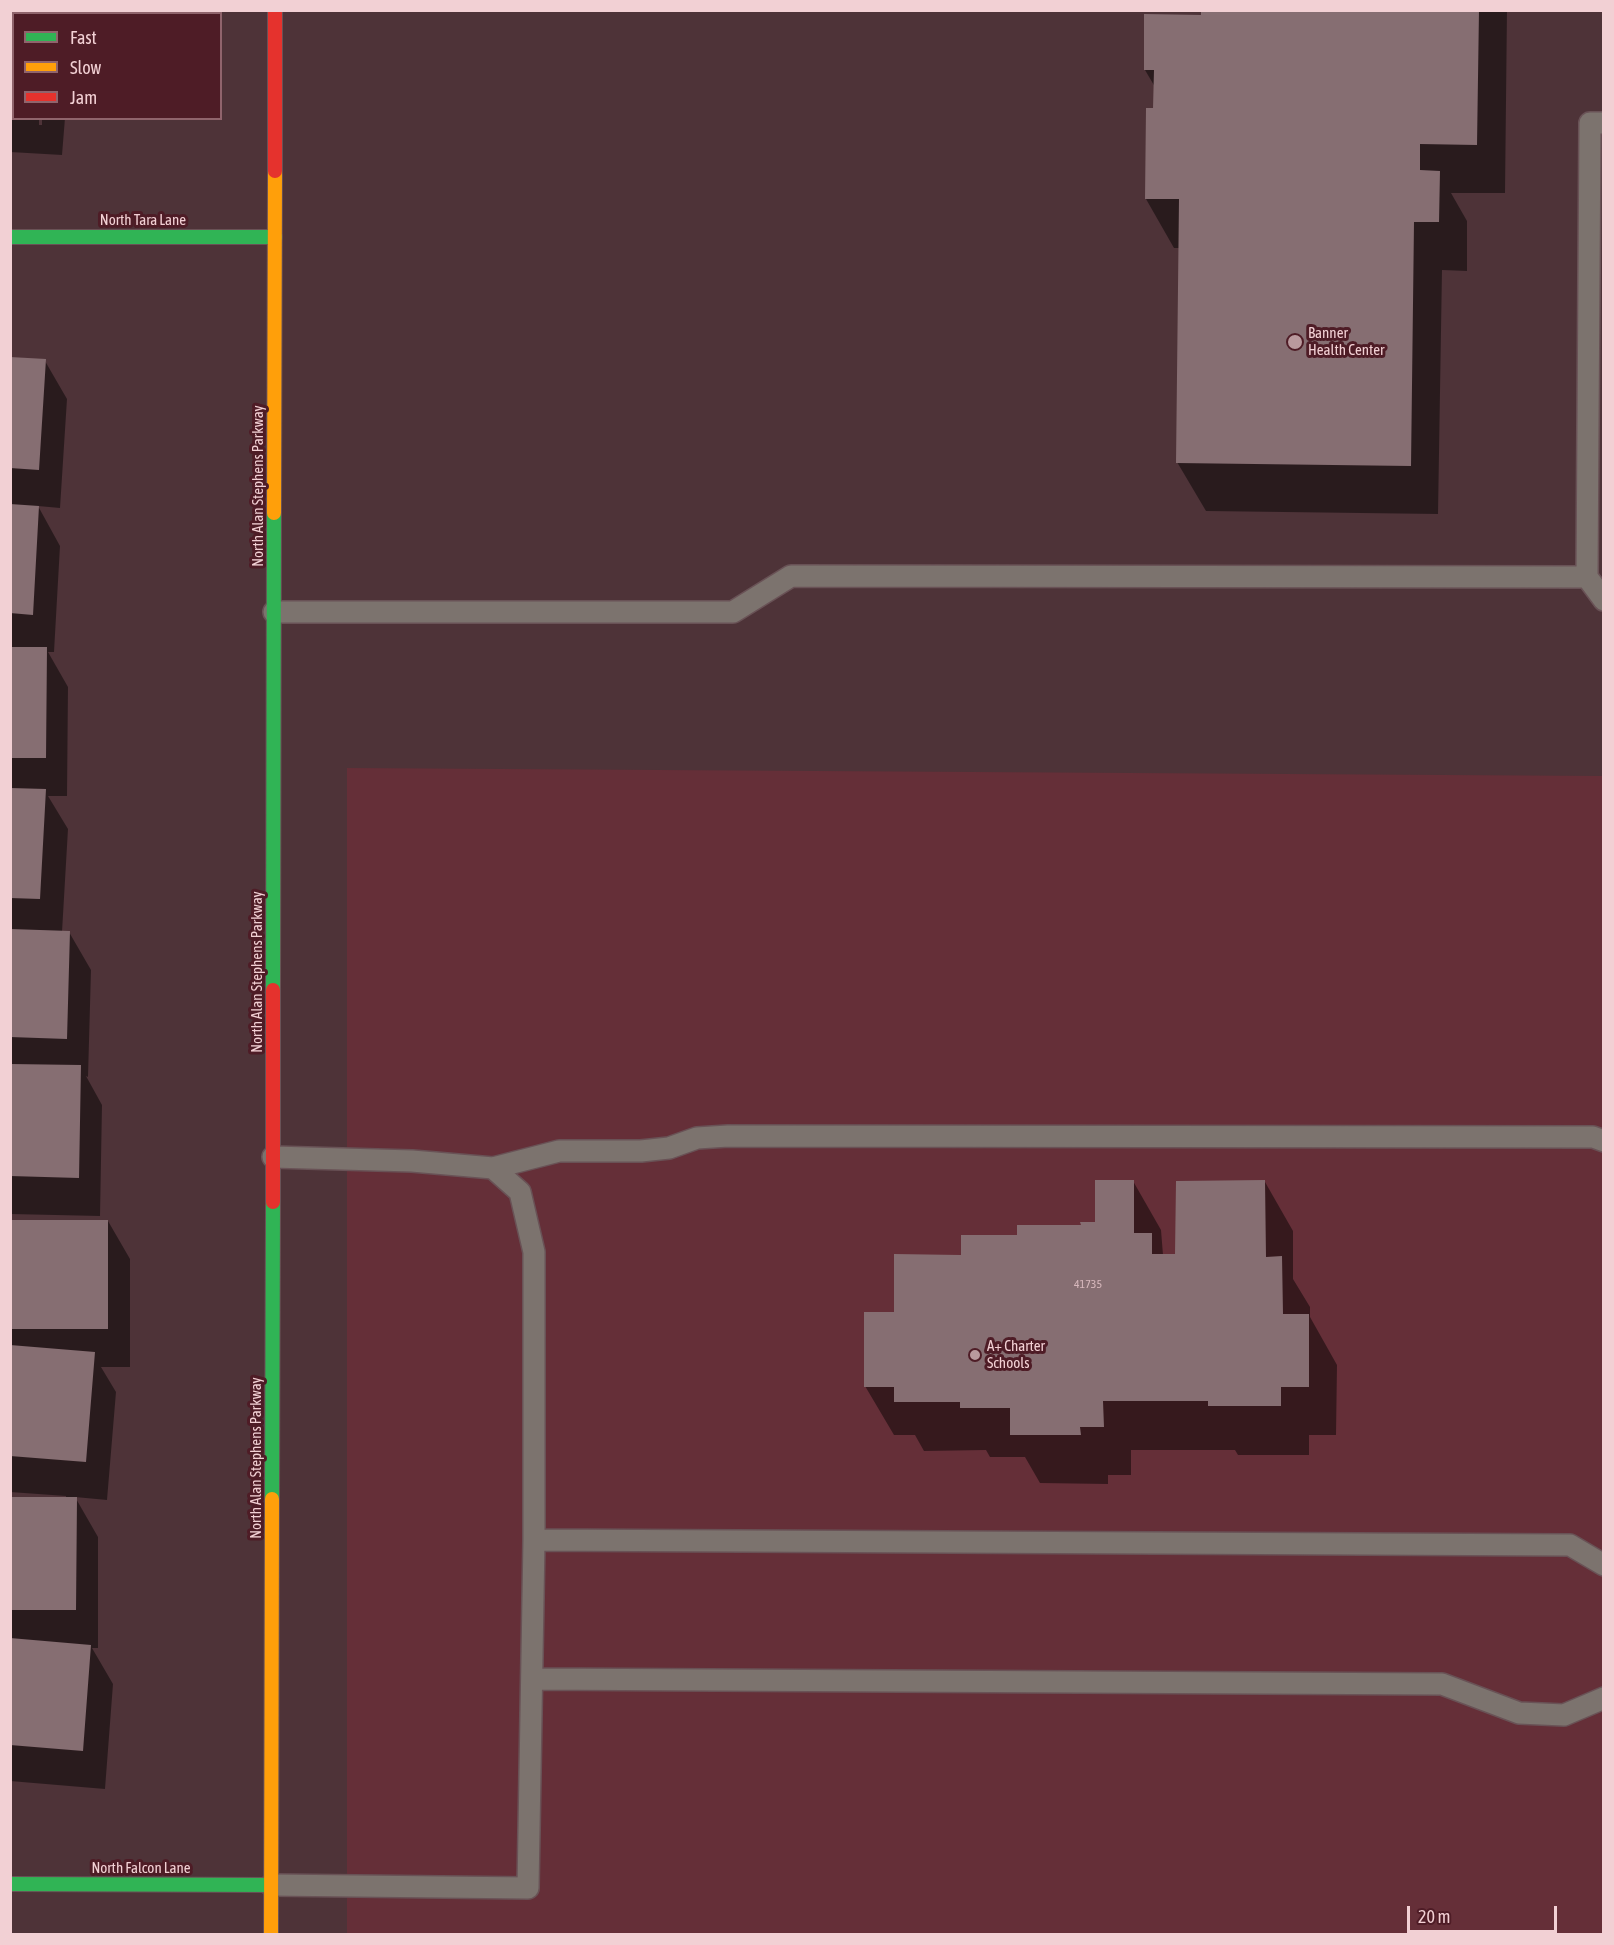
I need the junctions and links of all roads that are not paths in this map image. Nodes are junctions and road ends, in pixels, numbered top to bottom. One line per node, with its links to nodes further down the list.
1 (275, 10): 4 (street, North Alan Stephens Parkway)
2 (1604, 123): 5 (lane)
3 (10, 237): 4 (street, North Tara Lane)
4 (275, 237): 7 (street, North Alan Stephens Parkway)
5 (1587, 577): 6 (lane); 7 (lane)
6 (1604, 600)
7 (274, 612): 9 (street, North Alan Stephens Parkway)
8 (1604, 1141): 10 (lane)
9 (273, 1157): 10 (lane); 16 (street, North Alan Stephens Parkway)
10 (493, 1168): 11 (lane)
11 (534, 1540): 12 (lane); 13 (lane)
12 (1604, 1565)
13 (532, 1679): 14 (lane); 16 (lane)
14 (1604, 1698)
15 (10, 1884): 16 (street, North Falcon Lane)
16 (271, 1886): 17 (street, North Alan Stephens Parkway)
17 (271, 1935)

